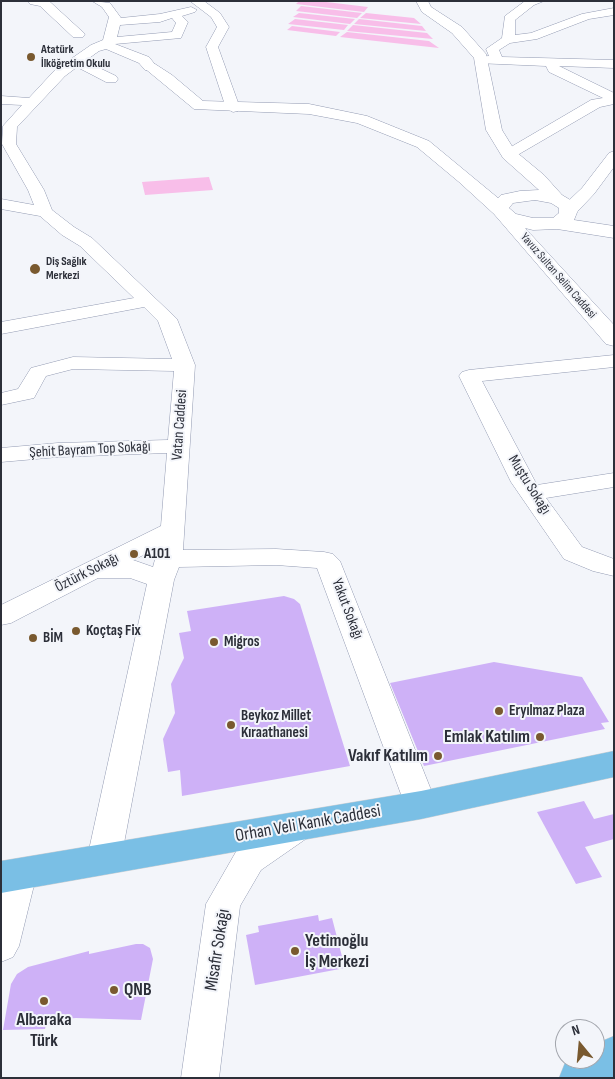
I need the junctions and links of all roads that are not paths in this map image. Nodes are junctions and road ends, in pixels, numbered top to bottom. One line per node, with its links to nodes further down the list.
1 (34, 1): 12 (street)
2 (422, 1): 15 (street)
3 (538, 1): 13 (street)
4 (102, 3): 5 (street); 11 (street)
5 (121, 3)
6 (199, 4): 8 (street); 25 (street)
7 (614, 11): 9 (street)
8 (175, 15): 11 (street); 11 (street)
9 (579, 19): 10 (street); 13 (street)
10 (597, 25)
11 (111, 35): 14 (street, Vatan Caddesi); 20 (street)
12 (79, 40): 14 (street); 19 (street, Vatan Caddesi)
13 (507, 40): 16 (street)
14 (95, 44): 19 (street, Vatan Caddesi); 20 (street)
15 (481, 60): 16 (street); 27 (street)
16 (497, 60): 17 (street)
17 (551, 62): 18 (street); 22 (street)
18 (614, 64)
19 (68, 67): 21 (street); 24 (street, Vatan Caddesi)
20 (150, 68): 25 (street)
21 (111, 79)
22 (614, 99): 27 (street)
23 (1, 100): 24 (street)
24 (33, 102): 26 (street, Vatan Caddesi)
25 (233, 108): 30 (street)
26 (6, 136): 33 (street, Vatan Caddesi)
27 (509, 154): 29 (street)
28 (612, 160): 35 (street)
29 (538, 179): 31 (street); 35 (street)
30 (477, 190): 31 (street); 34 (street)
31 (517, 196): 34 (street); 35 (street)
32 (1, 204): 33 (street)
33 (45, 212): 38 (street, Vatan Caddesi)
34 (502, 212): 35 (street); 37 (street, Yavuz Sultan Selim Caddesi)
35 (558, 214): 36 (street); 37 (street)
36 (614, 232)
37 (539, 254): 40 (street, Yavuz Sultan Selim Caddesi)
38 (147, 301): 39 (street); 42 (street, Vatan Caddesi)
39 (1, 328)
40 (614, 339)
41 (614, 362): 47 (street, Muştu Sokağı)
42 (185, 365): 43 (street); 44 (street, Vatan Caddesi)
43 (1, 399)
44 (178, 446): 45 (street, Şehit Bayram Top Sokağı); 48 (street, Vatan Caddesi)
45 (1, 455)
46 (614, 480): 47 (street)
47 (531, 493): 49 (street, Muştu Sokağı)
48 (173, 530): 50 (street, Vatan Caddesi); 51 (street, Öztürk Sokağı)
49 (614, 568)
50 (165, 569): 51 (street); 54 (street, Yakut Sokağı); 56 (street, Vatan Caddesi)
51 (89, 571): 52 (street, Öztürk Sokağı)
52 (2, 616)
53 (614, 764): 54 (main road, Orhan Veli Kanık Caddesi)
54 (421, 805): 55 (main road, Orhan Veli Kanık Caddesi)
55 (301, 826): 56 (main road, Orhan Veli Kanık Caddesi); 59 (street, Misafir Sokağı)
56 (104, 859): 57 (main road, Orhan Veli Kanık Caddesi)
57 (11, 875): 58 (street)
58 (1, 946)
59 (200, 1078)

